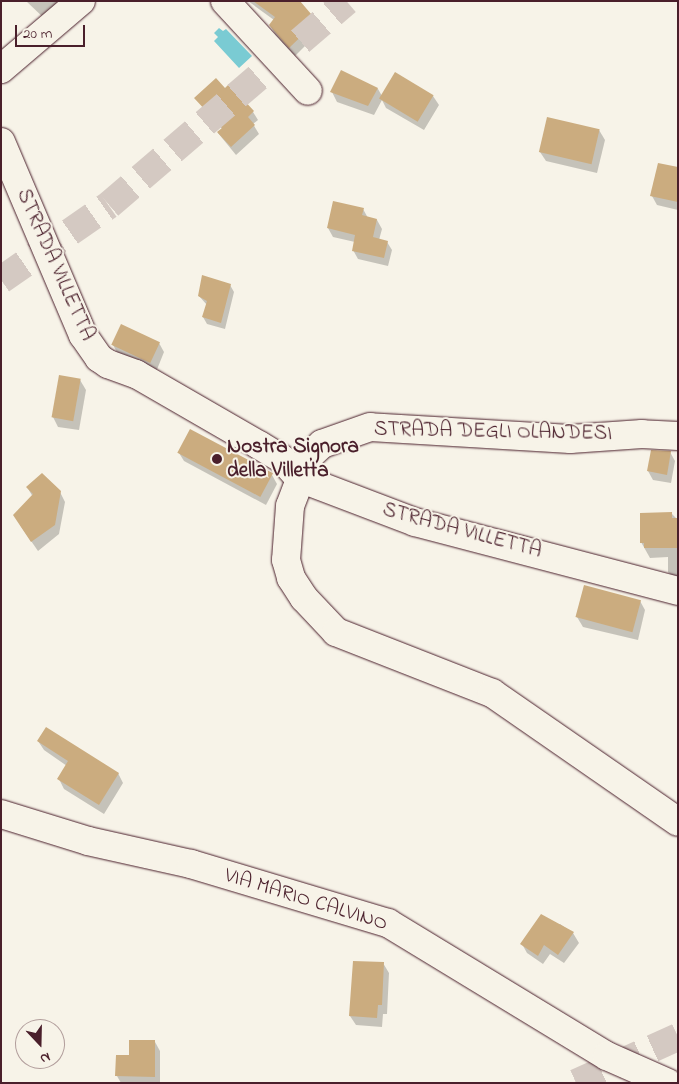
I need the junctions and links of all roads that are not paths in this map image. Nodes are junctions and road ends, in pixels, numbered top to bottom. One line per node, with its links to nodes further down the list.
1 (81, 1): 3 (street)
2 (225, 1): 4 (street)
3 (1, 69)
4 (308, 90)
5 (1, 142): 7 (street, STRADA VILLETTA)
6 (678, 436): 7 (street, STRADA DEGLI OLANDESI)
7 (299, 478): 8 (street, STRADA VILLETTA); 10 (street)
8 (678, 591)
9 (1, 814): 11 (street, VIA MARIO CALVINO)
10 (678, 822)
11 (668, 1083)

